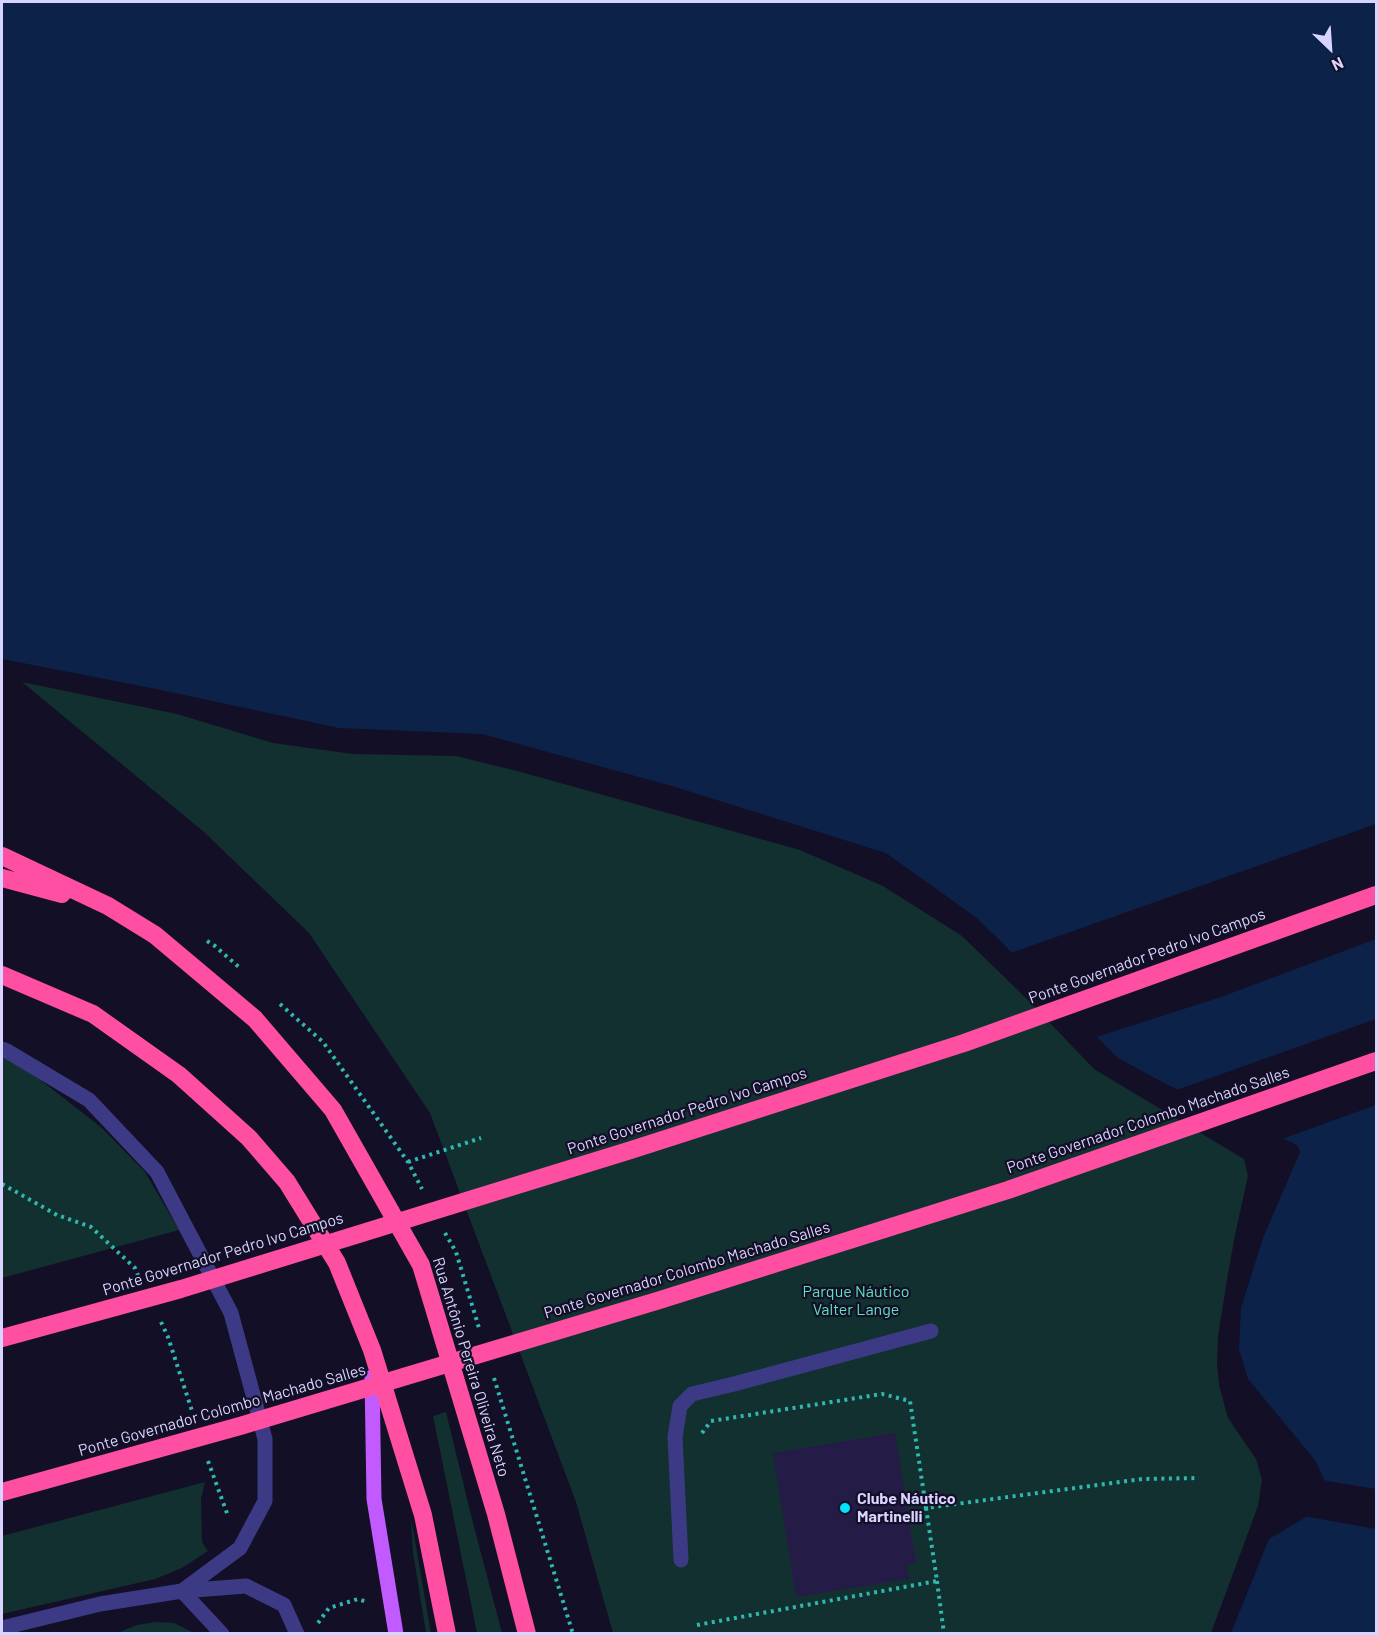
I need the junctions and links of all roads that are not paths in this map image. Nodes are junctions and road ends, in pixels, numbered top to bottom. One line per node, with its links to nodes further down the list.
1 (2, 856): 4 (highway)
2 (2, 878): 4 (highway)
3 (1377, 895): 9 (highway, Ponte Governador Pedro Ivo Campos, bridge)
4 (108, 906): 19 (highway, Rua Antônio Pereira Oliveira Neto)
5 (2, 975): 10 (highway)
6 (2, 1049): 13 (lane)
7 (1377, 1061): 11 (highway, Ponte Governador Colombo Machado Salles, bridge)
8 (931, 1332): 12 (lane)
9 (2, 1338)
10 (372, 1350): 17 (main road); 18 (highway)
11 (2, 1492)
12 (681, 1560)
13 (183, 1591): 14 (lane); 15 (lane); 16 (lane)
14 (2, 1628)
15 (222, 1634)
16 (297, 1634)
17 (396, 1634)
18 (447, 1634)
19 (527, 1634)

